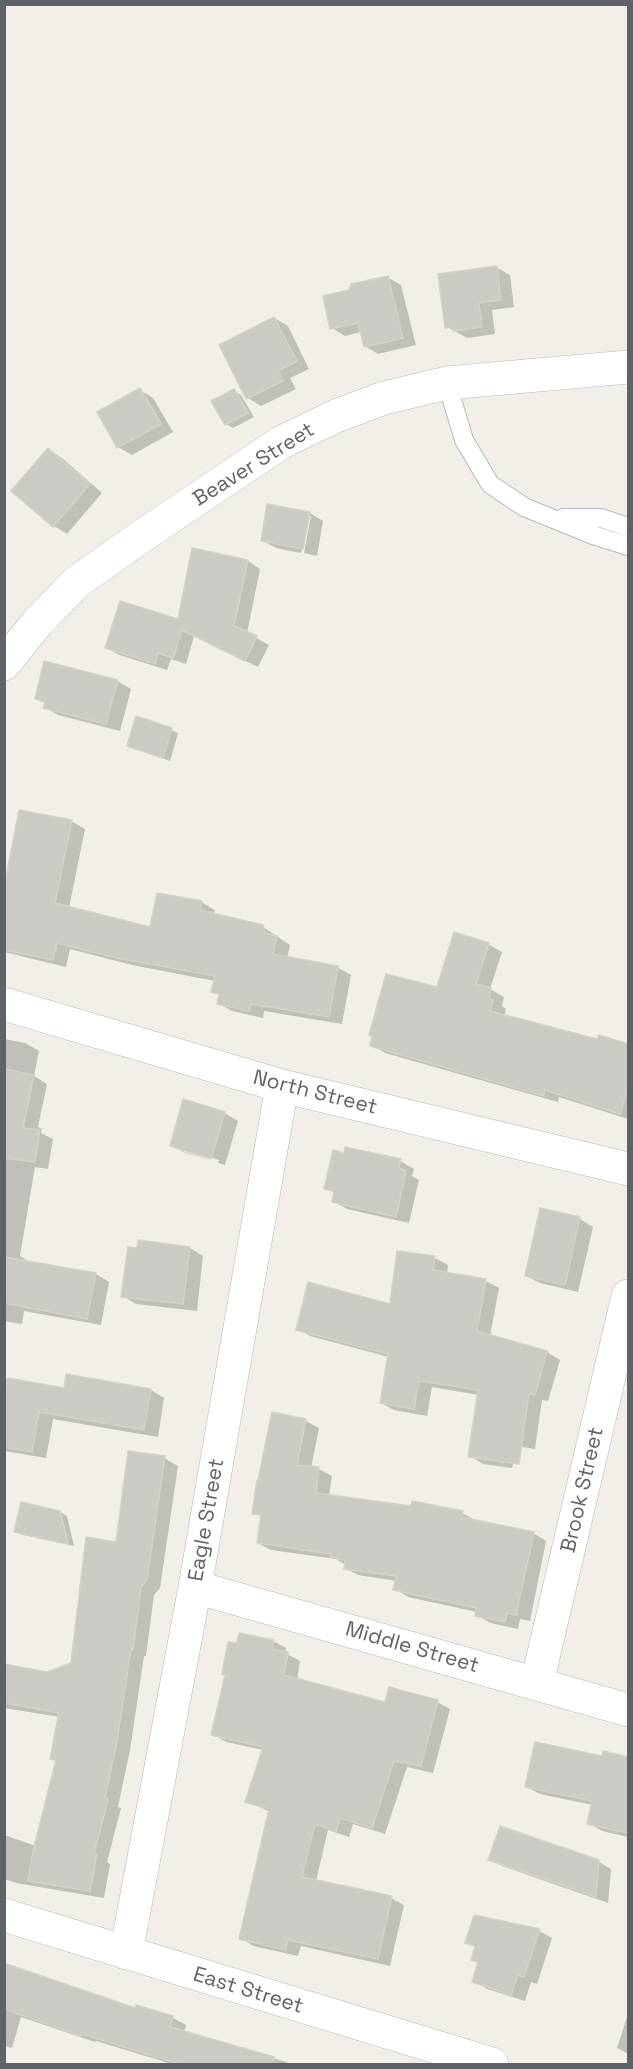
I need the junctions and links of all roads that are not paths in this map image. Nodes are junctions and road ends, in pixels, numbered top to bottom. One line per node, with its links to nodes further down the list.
1 (628, 367): 2 (street, Beaver Street)
2 (447, 383): 3 (lane); 6 (street, Beaver Street)
3 (555, 518): 4 (lane); 5 (lane)
4 (628, 526)
5 (628, 546)
6 (4, 664)
7 (4, 1004): 8 (street, North Street)
8 (282, 1086): 9 (street, North Street); 11 (street, Eagle Street)
9 (628, 1169)
10 (628, 1296): 12 (street, Brook Street)
11 (195, 1587): 12 (street, Middle Street); 15 (street, Eagle Street)
12 (537, 1683): 13 (street, Middle Street)
13 (628, 1710)
14 (4, 1916): 15 (street, East Street)
15 (126, 1953): 16 (street, East Street)
16 (492, 2064)

